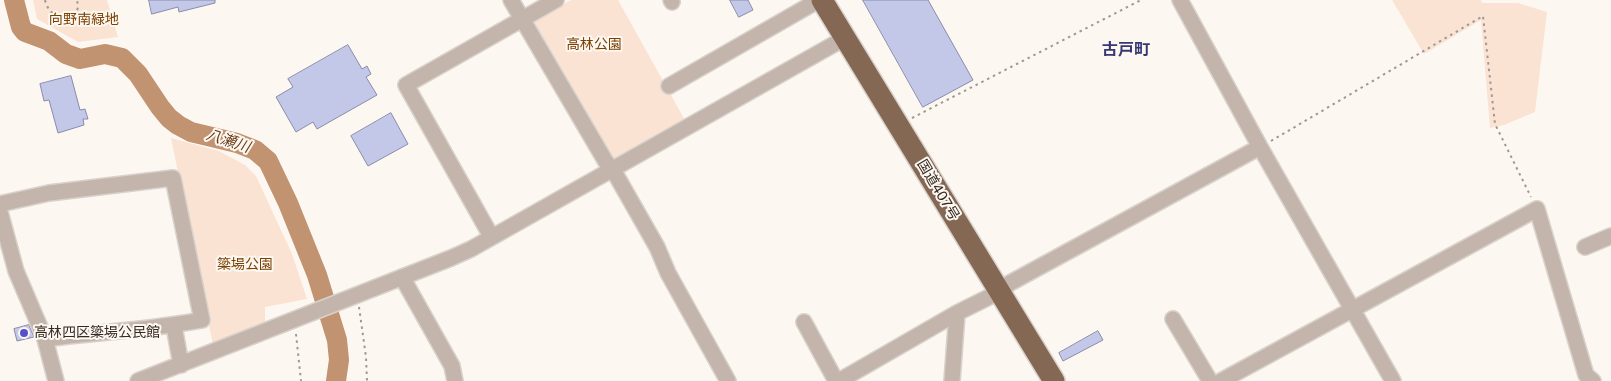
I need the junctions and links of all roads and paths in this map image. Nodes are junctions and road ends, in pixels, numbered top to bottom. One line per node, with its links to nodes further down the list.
1 (45, 0): 2 (path)
2 (77, 0)
3 (511, 0): 8 (street)
4 (556, 0): 8 (street)
5 (820, 0): 9 (highway, 国道407号); 10 (street)
6 (1141, 0): 11 (path)
7 (1180, 0): 12 (street)
8 (523, 19): 13 (street); 17 (street)
9 (845, 38): 11 (highway, 国道407号); 13 (street)
10 (669, 86)
11 (900, 127): 22 (highway, 国道407号)
12 (1260, 147): 15 (path); 22 (street); 24 (street)
13 (612, 168): 17 (street); 37 (street)
14 (0, 204): 28 (street)
15 (1537, 209): 24 (street); 44 (street)
16 (0, 212): 20 (street)
17 (491, 236): 21 (street)
18 (1611, 236): 19 (street)
19 (1584, 247)
20 (5, 252): 30 (street)
21 (402, 277): 31 (street); 36 (street)
22 (999, 292): 25 (street); 40 (highway, 国道407号)
23 (359, 304): 35 (path)
24 (1353, 310): 42 (street); 43 (street)
25 (957, 313): 38 (street); 39 (street)
26 (1172, 319): 41 (street)
27 (804, 322): 38 (street)
28 (174, 326): 30 (street); 31 (street)
29 (294, 329): 34 (path)
30 (44, 339): 32 (street)
31 (180, 365): 33 (street)
32 (56, 381)
33 (138, 381)
34 (301, 381)
35 (367, 381)
36 (455, 381)
37 (728, 381)
38 (838, 381)
39 (952, 381)
40 (1054, 381)
41 (1210, 381)
42 (1222, 381)
43 (1393, 381)
44 (1593, 381)

